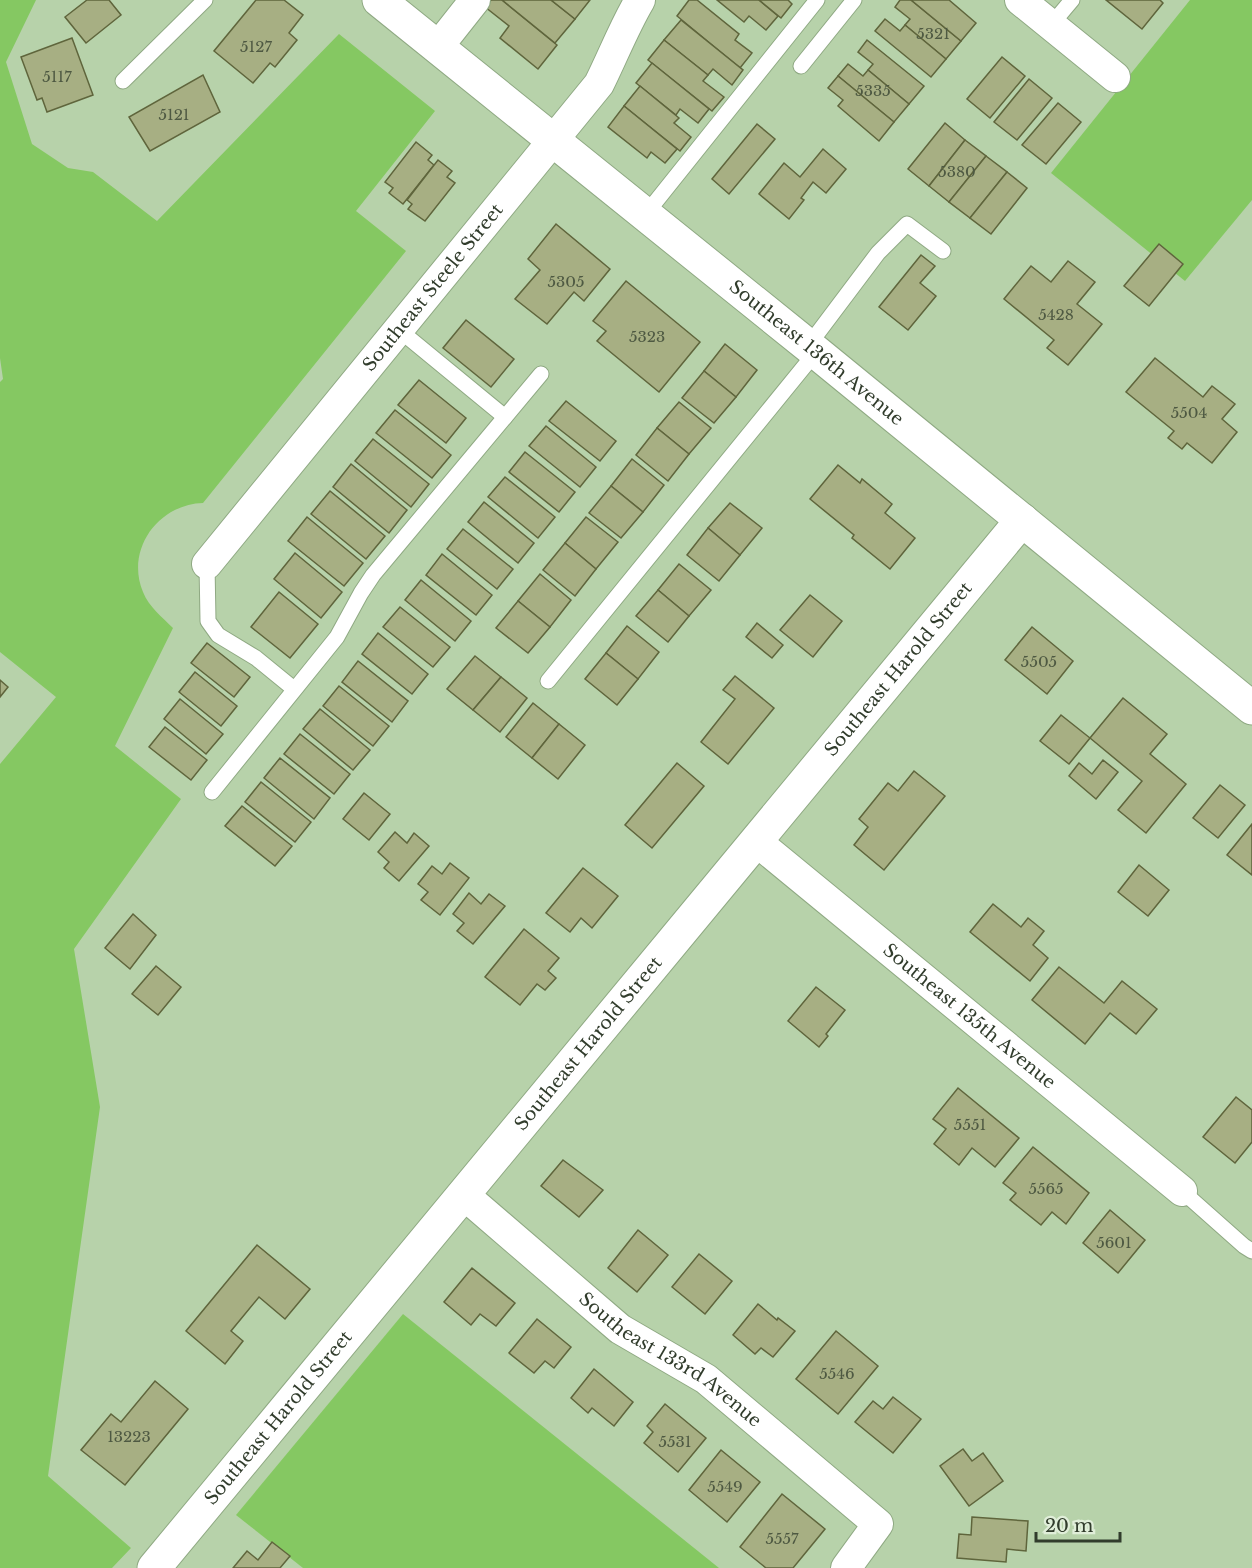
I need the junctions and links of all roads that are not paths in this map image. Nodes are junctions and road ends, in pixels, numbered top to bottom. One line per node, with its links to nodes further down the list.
1 (205, 0): 13 (lane)
2 (379, 0): 10 (street, Southeast 136th Avenue)
3 (475, 0): 10 (street)
4 (640, 0): 14 (street, Southeast Steele Street)
5 (818, 0): 15 (lane)
6 (854, 0): 11 (lane)
7 (1020, 0): 9 (street)
8 (1072, 0): 9 (lane)
9 (1051, 26): 12 (street)
10 (437, 48): 14 (street, Southeast 136th Avenue)
11 (801, 66)
12 (1115, 78)
13 (123, 81)
14 (552, 141): 15 (street, Southeast 136th Avenue); 17 (street, Southeast Steele Street)
15 (645, 215): 18 (street, Southeast 136th Avenue)
16 (944, 251): 18 (lane)
17 (398, 329): 20 (lane); 22 (street, Southeast Steele Street)
18 (812, 349): 21 (street, Southeast 136th Avenue); 23 (lane)
19 (541, 374): 20 (lane)
20 (505, 417): 24 (lane)
21 (1022, 520): 25 (street, Southeast 136th Avenue); 27 (street, Southeast Harold Street)
22 (207, 564): 24 (lane)
23 (548, 681)
24 (294, 689): 26 (lane)
25 (1252, 708)
26 (212, 792)
27 (756, 841): 28 (street, Southeast 135th Avenue); 29 (street, Southeast Harold Street)
28 (1182, 1191): 30 (lane)
29 (463, 1194): 31 (street, Southeast Harold Street); 32 (street, Southeast 133rd Avenue)
30 (1252, 1251)
31 (154, 1568)
32 (846, 1568)

